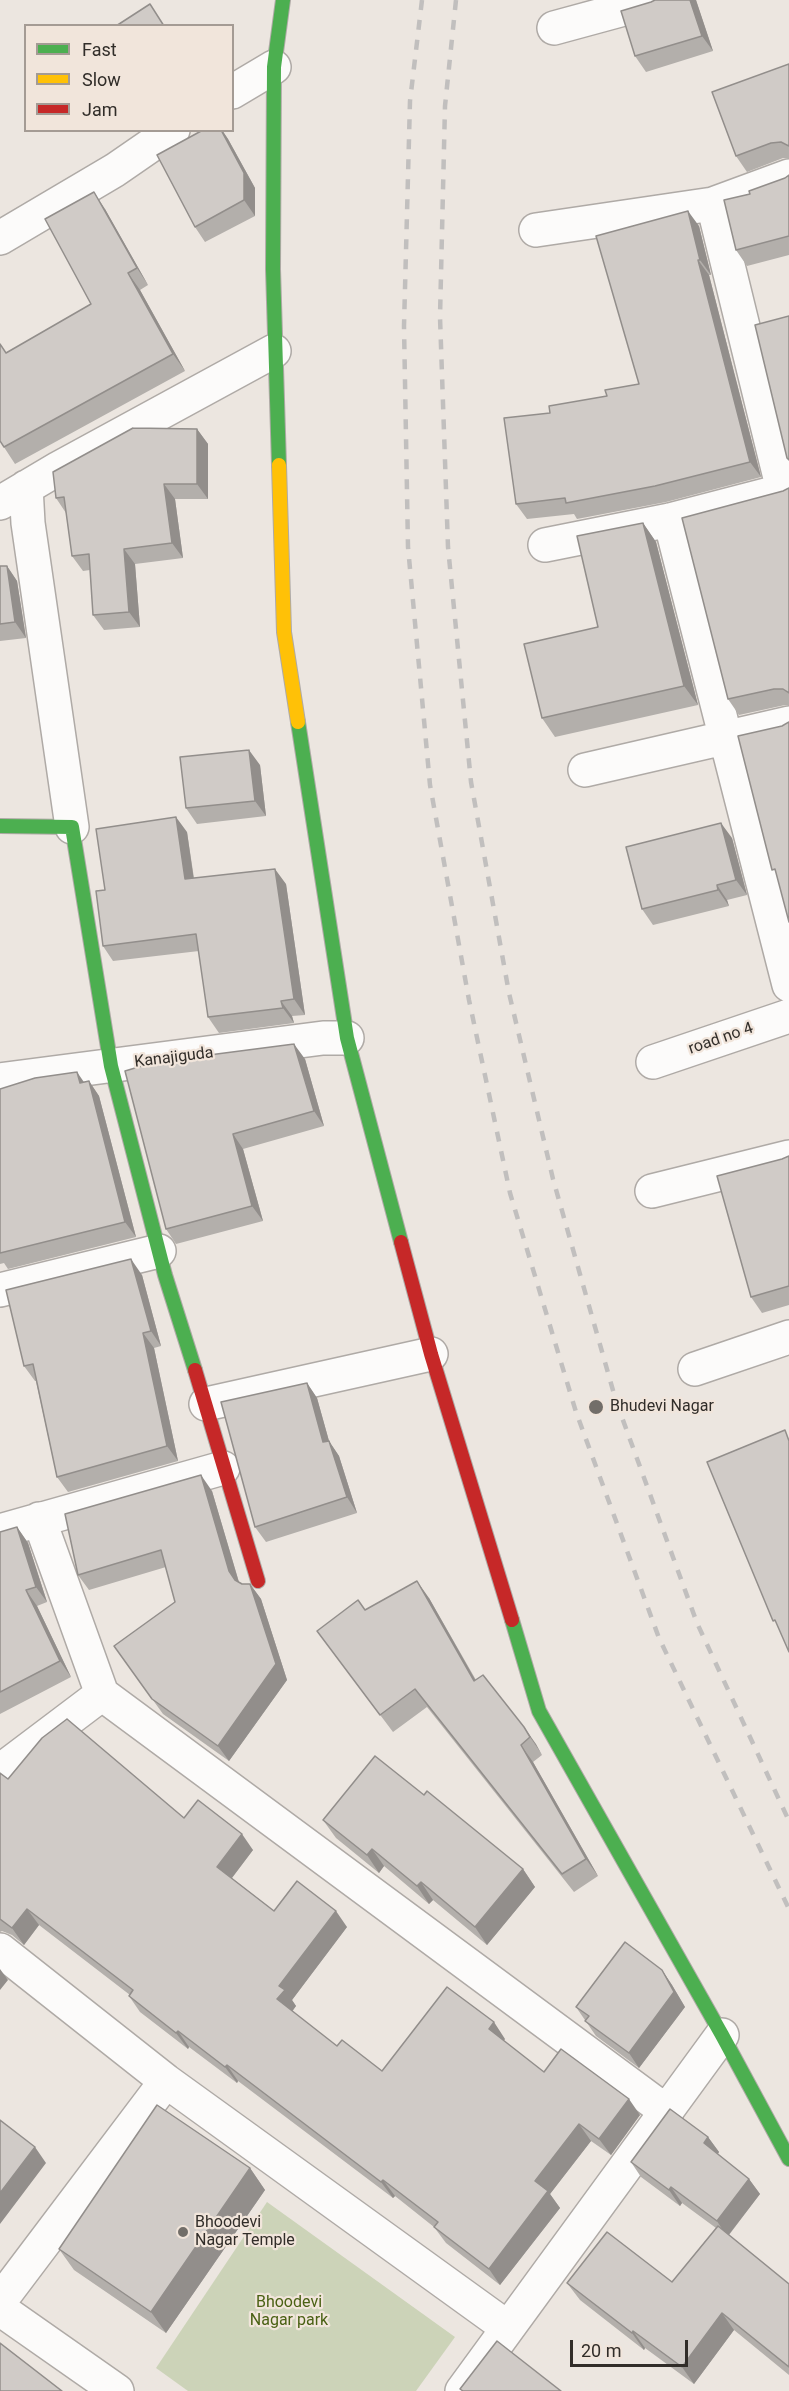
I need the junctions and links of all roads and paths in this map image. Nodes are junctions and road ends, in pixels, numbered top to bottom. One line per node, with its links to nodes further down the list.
1 (283, 0): 4 (street)
2 (657, 0): 3 (street)
3 (554, 28)
4 (274, 67): 5 (street); 11 (street)
5 (234, 91)
6 (170, 132): 10 (street)
7 (789, 176): 8 (street)
8 (713, 204): 9 (street); 12 (street)
9 (536, 230)
10 (0, 238)
11 (274, 351): 13 (street); 23 (street)
12 (786, 489): 14 (street)
13 (13, 495): 20 (street)
14 (670, 520): 15 (street); 17 (street)
15 (545, 546)
16 (789, 723): 17 (street)
17 (726, 738): 18 (street); 21 (street)
18 (585, 770)
19 (0, 826): 20 (street)
20 (72, 827): 25 (street)
21 (789, 985)
22 (789, 1016): 24 (street, road no 4)
23 (347, 1038): 25 (street, Kanajiguda); 32 (street)
24 (653, 1062)
25 (111, 1066): 26 (street, Kanajiguda); 29 (street)
26 (0, 1080)
27 (789, 1157): 28 (street)
28 (652, 1191)
29 (159, 1251): 30 (street); 34 (street)
30 (0, 1290)
31 (789, 1337): 33 (street)
32 (432, 1354): 34 (street); 42 (street)
33 (695, 1369)
34 (206, 1404): 35 (street)
35 (224, 1468): 36 (street); 38 (street)
36 (39, 1519): 37 (street); 39 (street)
37 (0, 1531)
38 (258, 1581)
39 (102, 1694): 40 (street); 44 (street)
40 (0, 1771)
41 (0, 1950): 43 (street)
42 (722, 2036): 44 (street); 45 (street)
43 (166, 2081): 46 (street); 48 (street)
44 (667, 2112): 48 (street)
45 (789, 2159)
46 (0, 2301)
47 (0, 2309): 49 (street)
48 (508, 2328): 50 (street)
49 (117, 2391)
50 (462, 2391)

